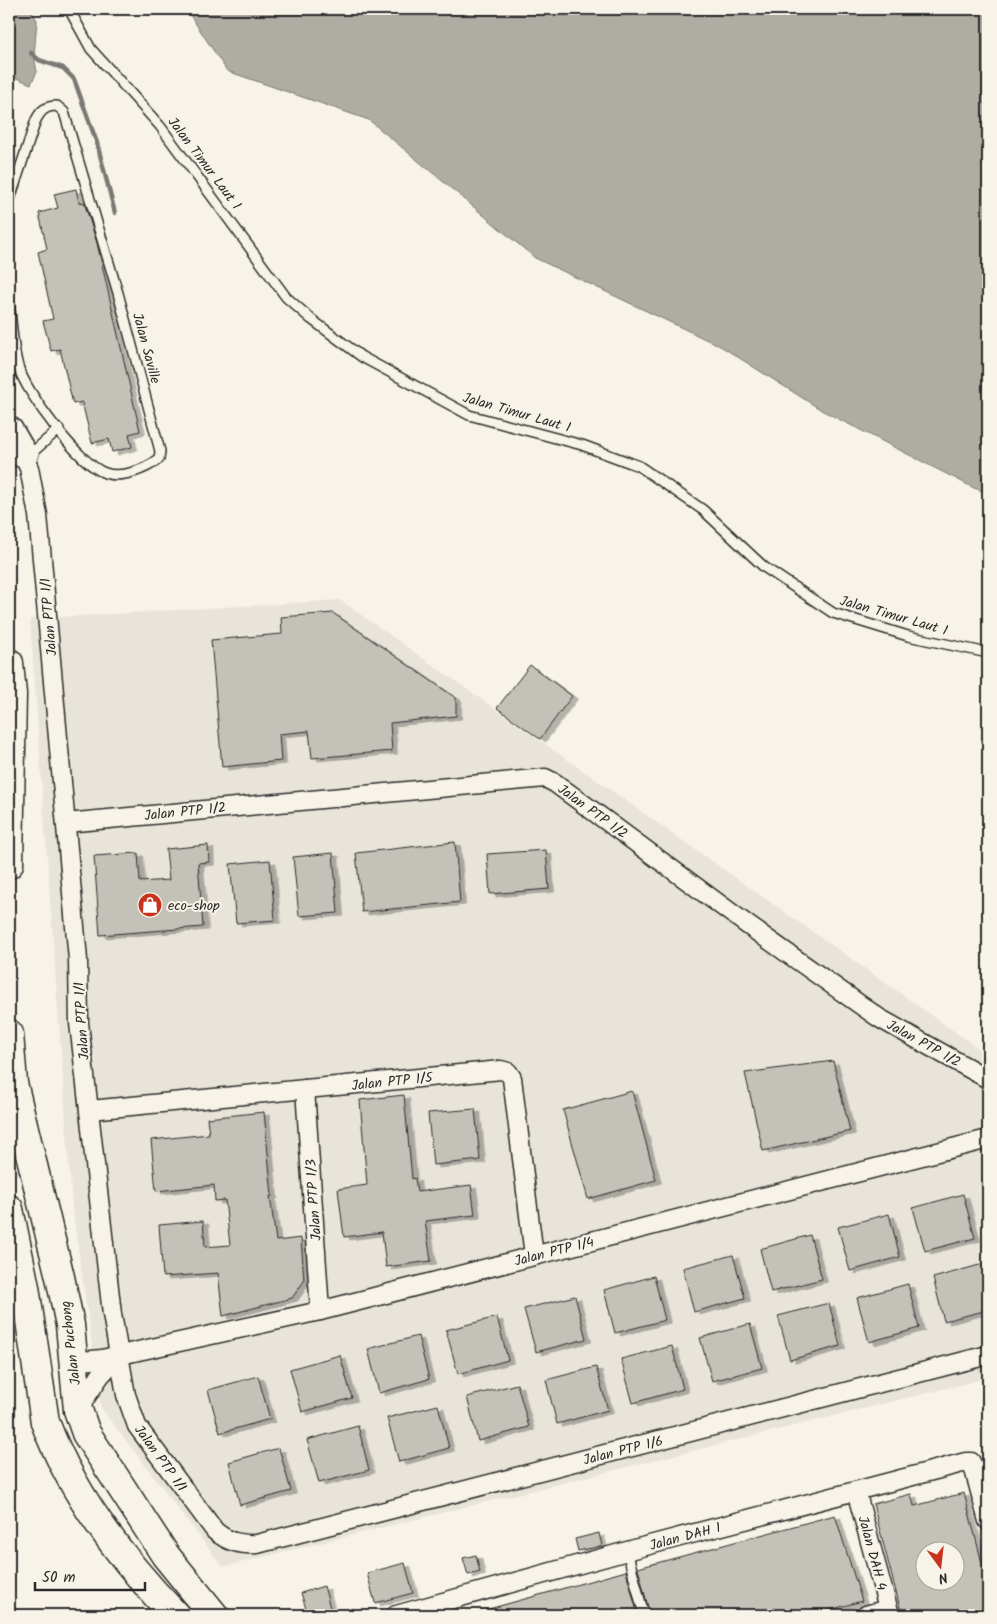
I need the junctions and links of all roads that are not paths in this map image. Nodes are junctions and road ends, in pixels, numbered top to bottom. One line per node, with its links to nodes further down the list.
1 (69, 9): 6 (lane, Jalan Timur Laut 1)
2 (9, 202): 4 (lane, Jalan Saville)
3 (9, 302): 4 (lane, Jalan Saville)
4 (59, 429): 5 (lane)
5 (17, 450): 8 (street, Jalan PTP 1/1)
6 (988, 652)
7 (9, 663): 9 (main road)
8 (66, 823): 11 (street, Jalan PTP 1/2); 13 (street, Jalan PTP 1/1)
9 (9, 864)
10 (9, 1034): 21 (main road, Jalan Puchong)
11 (988, 1079)
12 (306, 1089): 13 (street, Jalan PTP 1/5); 16 (street, Jalan PTP 1/5); 17 (street, Jalan PTP 1/3)
13 (90, 1110): 19 (street, Jalan PTP 1/1)
14 (988, 1139): 16 (street, Jalan PTP 1/4)
15 (9, 1209): 18 (main road)
16 (534, 1256): 17 (street, Jalan PTP 1/4)
17 (320, 1311): 19 (street, Jalan PTP 1/4)
18 (33, 1341): 21 (main road); 27 (main road)
19 (118, 1356): 21 (street, Jalan PTP 1/4); 22 (street); 25 (street, Jalan PTP 1/1)
20 (988, 1356): 25 (street, Jalan PTP 1/6)
21 (72, 1362): 22 (main road, Jalan Puchong)
22 (78, 1410): 30 (main road, Jalan Puchong)
23 (856, 1491): 24 (street, Jalan DAH 1); 26 (street, Jalan DAH 1); 28 (street, Jalan DAH 4)
24 (988, 1521)
25 (257, 1544)
26 (627, 1551): 31 (street, Jalan DAH 1); 32 (lane)
27 (151, 1603): 29 (main road)
28 (889, 1612): 33 (street)
29 (175, 1615)
30 (214, 1615)
31 (396, 1615)
32 (644, 1615)
33 (866, 1615)

